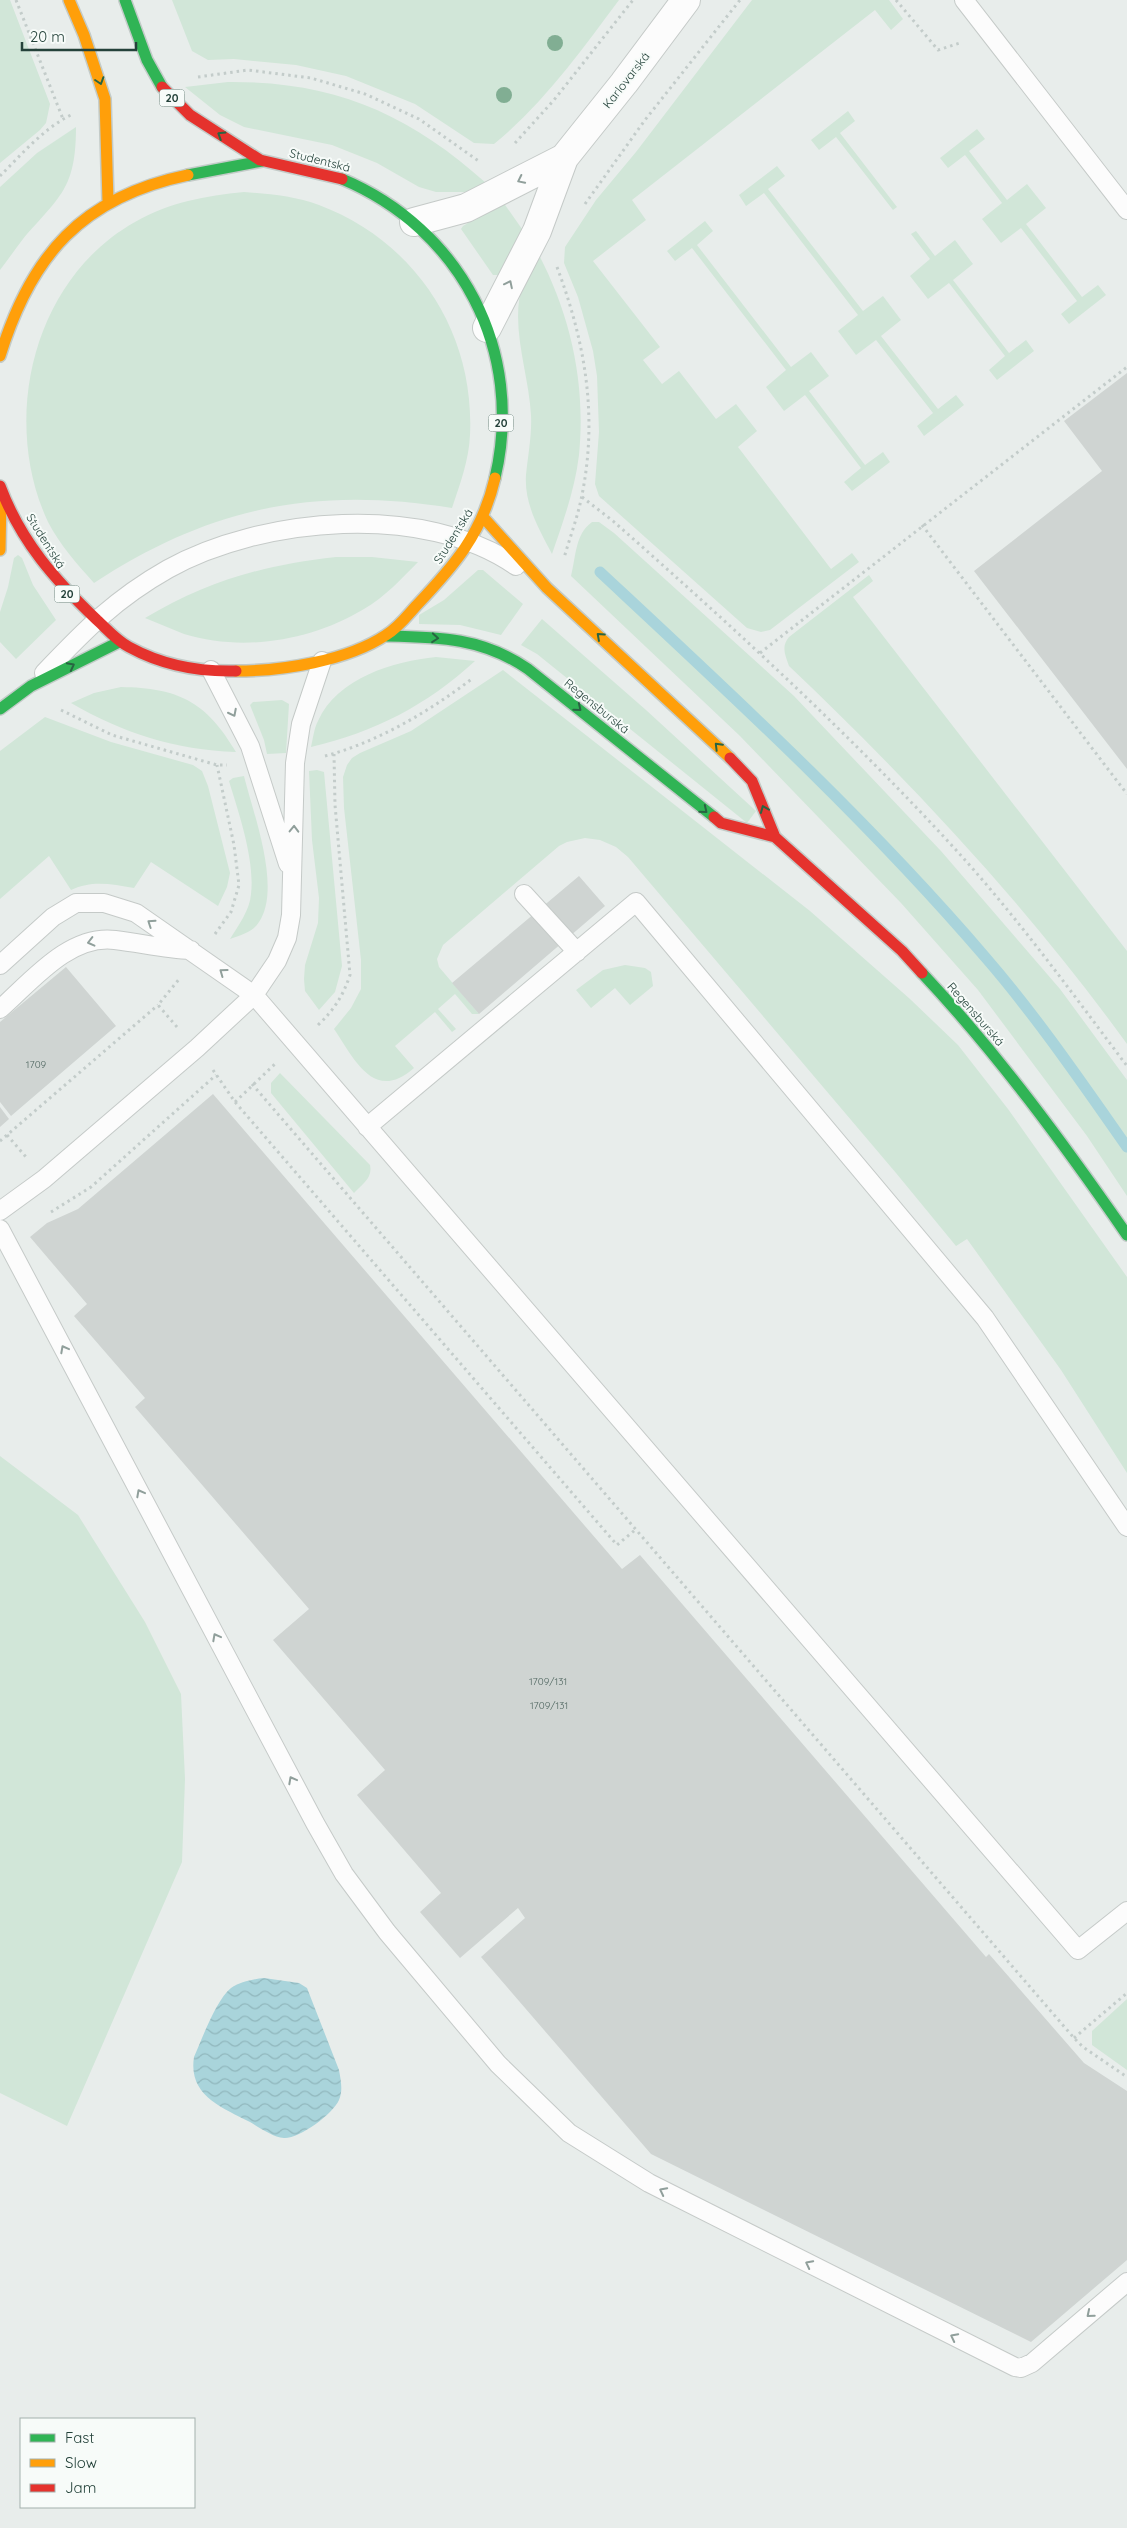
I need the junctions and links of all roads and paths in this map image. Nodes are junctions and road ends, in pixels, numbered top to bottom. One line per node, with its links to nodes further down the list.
1 (16, 0): 13 (path)
2 (69, 0): 14 (main road, one-way to 14)
3 (125, 0): 11 (main road, Studentská / 20, one-way to 3)
4 (634, 0): 9 (path)
5 (686, 0): 10 (street, Karlovarská)
6 (740, 0): 16 (path)
7 (964, 0): 15 (lane)
8 (193, 78): 12 (path)
9 (511, 148)
10 (564, 158): 17 (street, Karlovarská, one-way to 17); 19 (street, Karlovarská, one-way to 10)
11 (262, 161): 14 (main road, Studentská / 20); 17 (main road, Studentská / 20)
12 (484, 165)
13 (0, 176)
14 (108, 202): 18 (main road, Studentská / 20)
15 (1127, 210)
16 (579, 212)
17 (414, 222): 19 (main road, Studentská / 20)
18 (6, 316): 20 (main road, Studentská / 20)
19 (487, 328): 24 (main road, Studentská / 20)
20 (0, 356)
21 (1127, 367): 25 (path)
22 (1, 488): 27 (main road, Studentská / 20); 29 (main road, Studentská / 20)
23 (582, 497): 32 (path)
24 (483, 518): 26 (main road, Studentská / 20); 28 (main road, Regensburská)
25 (922, 525): 32 (path); 38 (path)
26 (468, 541): 28 (lane); 29 (lane); 30 (main road, Studentská / 20)
27 (0, 550)
28 (547, 588): 39 (main road, Regensburská, one-way to 28)
29 (96, 619): 31 (main road, Studentská / 20); 35 (lane)
30 (387, 636): 33 (main road, Studentská / 20); 39 (main road, Regensburská, one-way to 39)
31 (119, 642): 34 (main road, Studentská / 20); 35 (main road, one-way to 31)
32 (760, 653): 50 (path)
33 (322, 661): 34 (main road, Studentská / 20); 40 (lane, one-way to 33)
34 (211, 670): 40 (lane, one-way to 40)
35 (31, 686): 36 (main road); 43 (path)
36 (0, 709)
37 (334, 754): 48 (path)
38 (1127, 794)
39 (775, 837): 59 (main road, Regensburská)
40 (293, 878): 45 (lane)
41 (524, 894): 42 (lane)
42 (577, 952): 54 (lane); 60 (lane)
43 (195, 953): 44 (lane, one-way to 44); 45 (lane, one-way to 43); 46 (path); 47 (lane, one-way to 47)
44 (0, 965)
45 (254, 995): 48 (lane); 49 (lane)
46 (158, 1005): 49 (path); 55 (path)
47 (0, 1009)
48 (296, 1045): 52 (path); 54 (lane)
49 (196, 1048): 51 (path); 56 (lane)
50 (1127, 1066)
51 (216, 1074): 53 (path); 57 (path)
52 (252, 1084): 53 (path); 61 (path)
53 (235, 1102): 61 (path)
54 (367, 1127): 62 (lane)
55 (0, 1141)
56 (0, 1211)
57 (43, 1217)
58 (0, 1229): 66 (lane, one-way to 58)
59 (1127, 1235)
60 (1127, 1527)
61 (635, 1530): 64 (path)
62 (1127, 1911)
63 (1127, 1994): 64 (path)
64 (1074, 2038): 65 (path)
65 (1127, 2077)
66 (1127, 2282)

